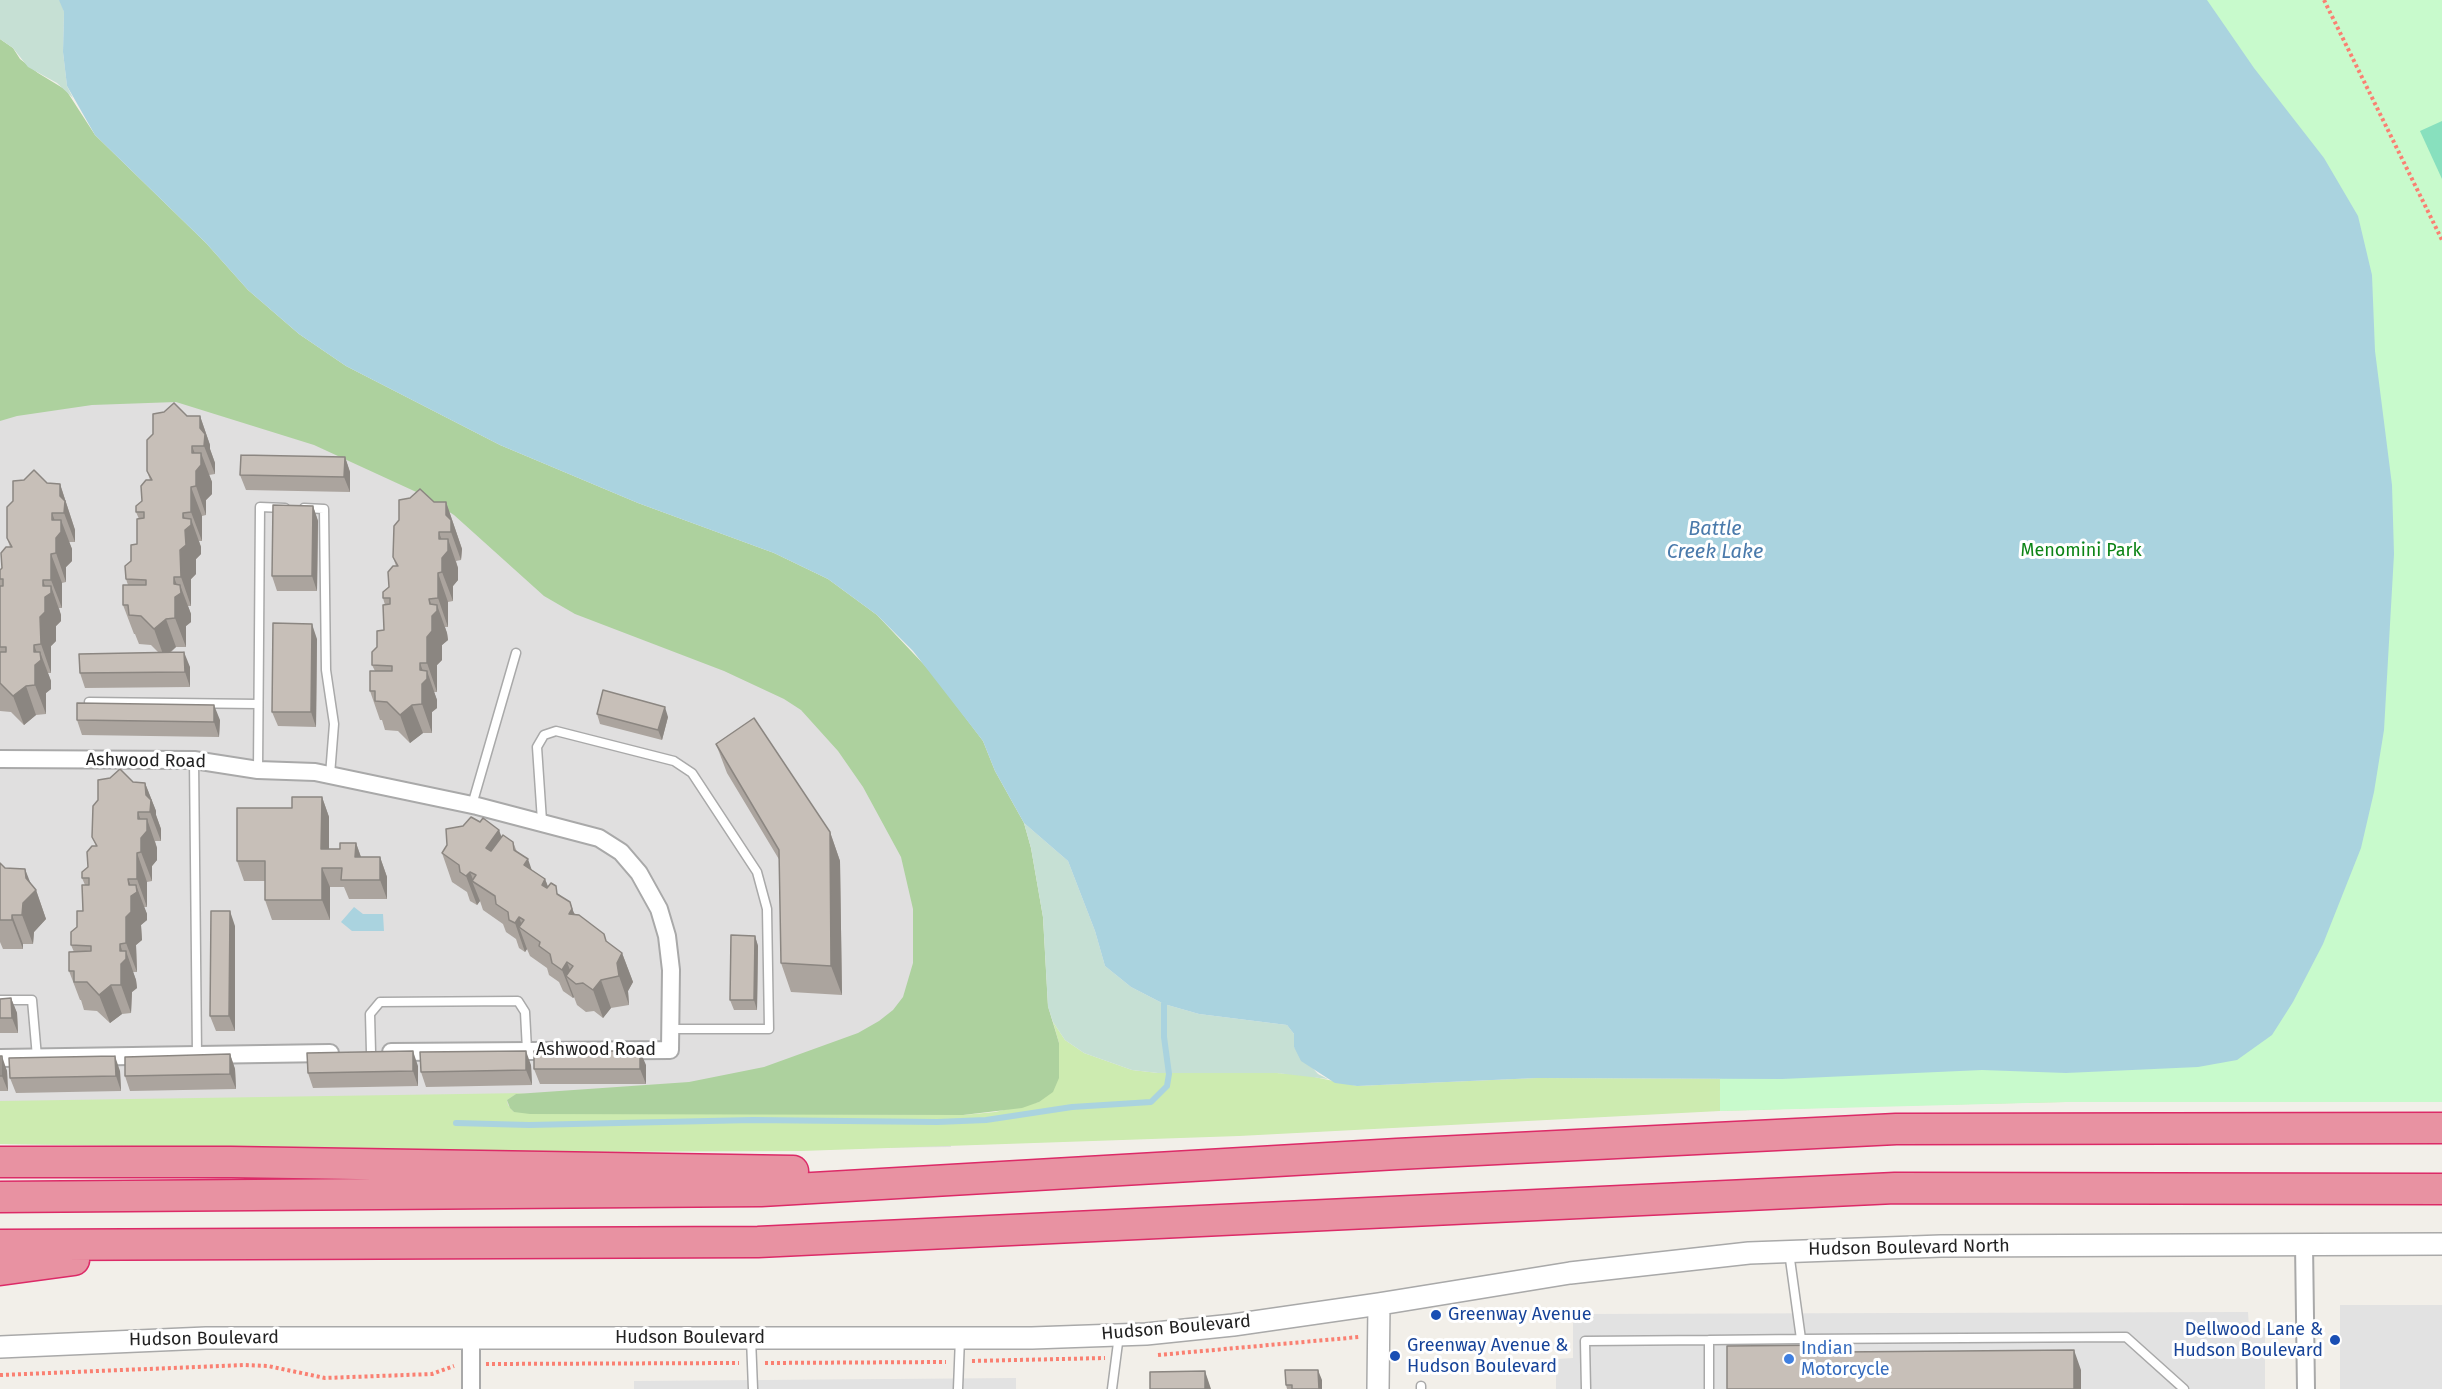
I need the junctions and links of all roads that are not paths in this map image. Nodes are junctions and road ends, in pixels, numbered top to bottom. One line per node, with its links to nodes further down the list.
1 (516, 653): 8 (lane)
2 (90, 702): 3 (lane)
3 (258, 704): 6 (lane); 7 (lane)
4 (0, 759): 5 (street, Ashwood Road)
5 (194, 760): 6 (street, Ashwood Road); 14 (lane)
6 (258, 770): 7 (street, Ashwood Road)
7 (330, 775): 8 (street, Ashwood Road)
8 (472, 806): 9 (street, Ashwood Road)
9 (542, 821): 11 (street, Ashwood Road); 11 (lane)
10 (0, 1000): 15 (lane)
11 (671, 1029): 12 (street, Ashwood Road)
12 (527, 1050): 13 (street, Ashwood Road); 13 (lane)
13 (359, 1053): 14 (street, Ashwood Road)
14 (197, 1055): 15 (street, Ashwood Road)
15 (37, 1057): 16 (street, Ashwood Road)
16 (0, 1058)
17 (2442, 1128): 19 (highway)
18 (0, 1162): 19 (highway)
19 (1008, 1177): 21 (highway)
20 (2442, 1189): 22 (highway)
21 (0, 1197)
22 (205, 1243): 25 (highway); 27 (highway)
23 (2304, 1244): 24 (street, Hudson Boulevard North); 26 (street, Hudson Boulevard North); 44 (street)
24 (2442, 1244)
25 (0, 1245)
26 (1789, 1251): 28 (street, Hudson Boulevard North); 33 (lane)
27 (0, 1270)
28 (1379, 1304): 29 (street, Hudson Boulevard); 40 (street)
29 (1120, 1335): 32 (street, Hudson Boulevard); 39 (lane)
30 (471, 1338): 31 (street, Hudson Boulevard); 35 (street, Hudson Boulevard); 36 (street)
31 (751, 1338): 32 (street, Hudson Boulevard); 37 (lane)
32 (960, 1338): 38 (lane)
33 (1801, 1339): 34 (lane); 43 (lane)
34 (1709, 1340): 41 (lane); 42 (lane)
35 (0, 1347)
36 (471, 1389)
37 (753, 1389)
38 (958, 1389)
39 (1112, 1389)
40 (1378, 1389)
41 (1586, 1389)
42 (1709, 1389)
43 (2184, 1389)
44 (2306, 1389)

